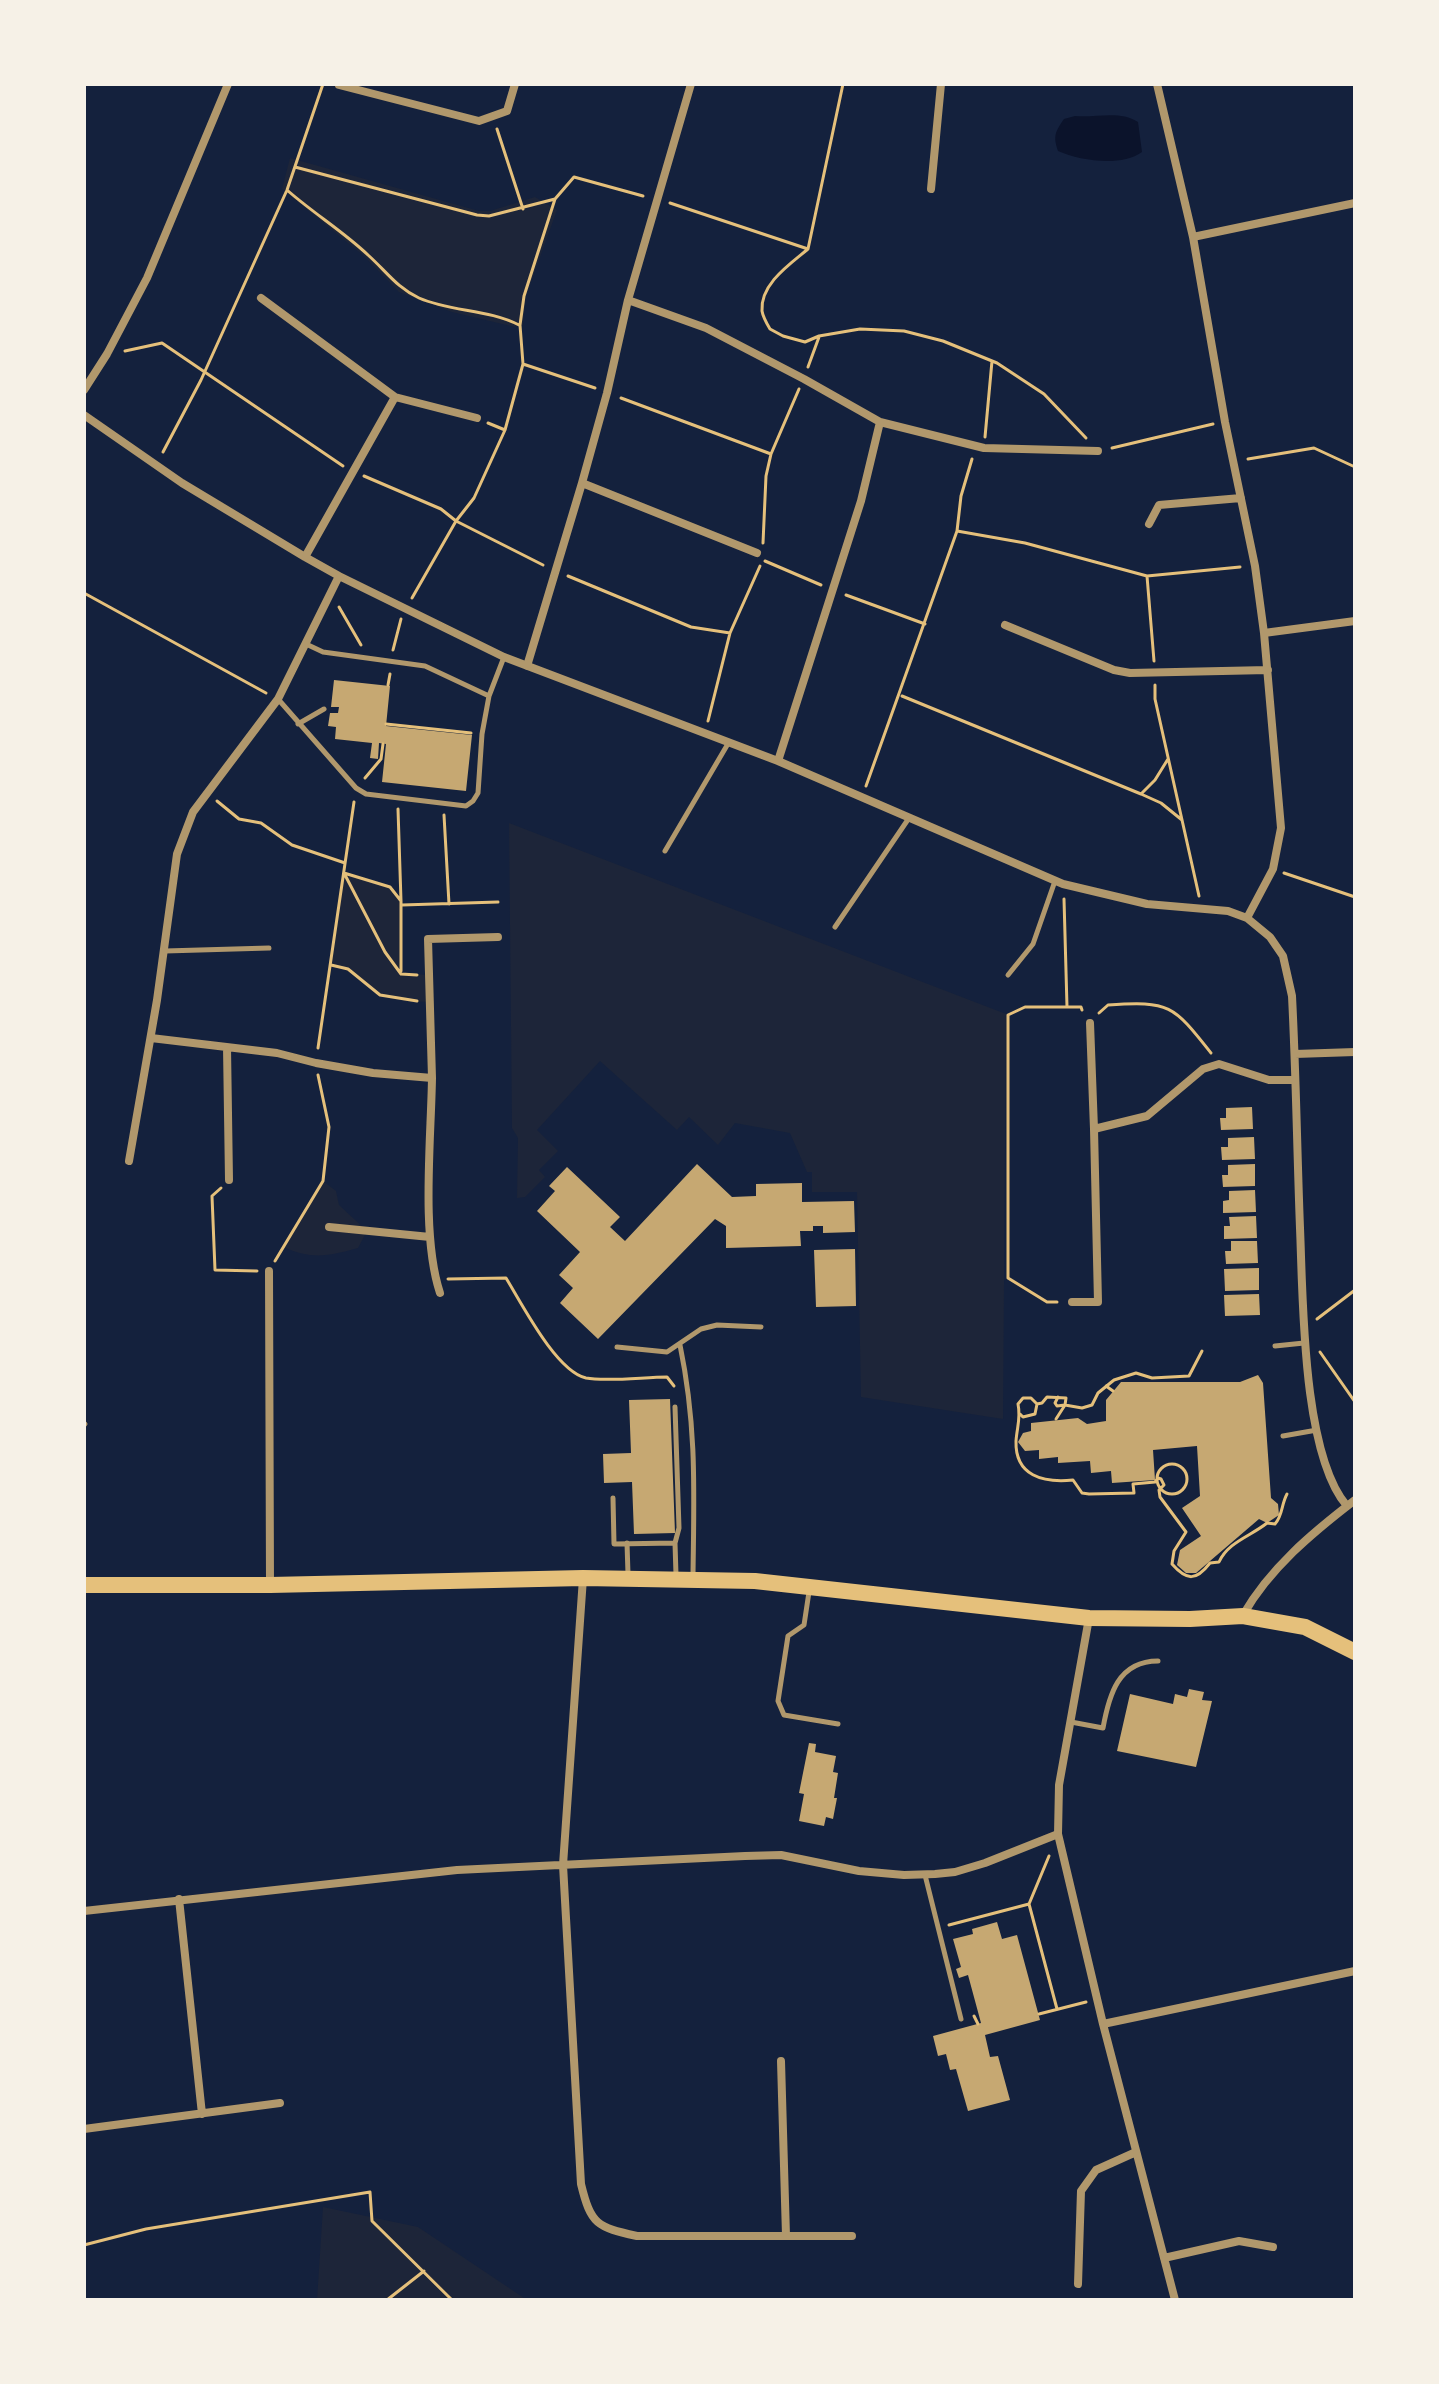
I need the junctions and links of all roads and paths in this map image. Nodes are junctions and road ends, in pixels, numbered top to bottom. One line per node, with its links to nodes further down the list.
1 (228, 84): 23 (street)
2 (323, 84): 10 (path)
3 (515, 84): 9 (street)
4 (691, 84): 14 (street)
5 (843, 84): 18 (path)
6 (941, 84): 11 (street)
7 (1157, 84): 17 (street)
8 (339, 85): 9 (street)
9 (493, 116): 16 (path)
10 (295, 167): 12 (path); 16 (path)
11 (931, 189)
12 (287, 190): 21 (path); 26 (path)
13 (555, 199): 14 (path); 16 (path); 21 (path)
14 (659, 200): 18 (path); 20 (street)
15 (1355, 203): 17 (street)
16 (523, 209)
17 (1193, 237): 34 (street)
18 (808, 249): 22 (path)
19 (261, 298): 30 (street)
20 (628, 300): 27 (street); 29 (street)
21 (520, 325): 25 (path)
22 (819, 336): 24 (path); 27 (path)
23 (107, 354): 26 (path); 28 (street)
24 (992, 361): 36 (path); 37 (path)
25 (523, 364): 29 (path); 35 (path)
26 (205, 371): 40 (path); 42 (path)
27 (804, 379): 33 (street); 38 (path)
28 (84, 390)
29 (607, 393): 38 (path); 43 (street)
30 (395, 397): 32 (street); 42 (street)
31 (84, 415): 40 (street)
32 (477, 418): 35 (path)
33 (880, 422): 36 (street); 54 (street)
34 (1225, 422): 37 (path); 39 (street)
35 (505, 430): 45 (path)
36 (980, 447): 37 (street); 47 (path)
37 (1098, 451)
38 (771, 454): 48 (path)
39 (1233, 462): 41 (path); 44 (street)
40 (155, 466): 49 (street)
41 (1355, 467)
42 (351, 471): 45 (path); 49 (street)
43 (582, 483): 48 (street); 51 (street)
44 (1241, 498): 46 (street); 50 (street)
45 (456, 521): 51 (path); 57 (path)
46 (1149, 524)
47 (957, 531): 53 (path); 59 (path)
48 (760, 556): 54 (path); 61 (path)
49 (305, 557): 52 (street)
50 (1255, 566): 53 (path); 62 (street)
51 (556, 572): 61 (path); 67 (street)
52 (339, 576): 56 (street); 57 (street)
53 (1147, 576): 69 (path)
54 (833, 590): 59 (path); 81 (street)
55 (84, 593): 72 (path)
56 (331, 593): 63 (street); 65 (path)
57 (407, 608): 64 (street); 66 (path)
58 (1355, 621): 62 (street)
59 (925, 624): 71 (path)
60 (1005, 625): 69 (street)
61 (730, 633): 76 (path)
62 (1264, 633): 68 (street)
63 (306, 644): 65 (lane); 72 (street)
64 (504, 657): 67 (street); 70 (lane)
65 (369, 658): 66 (lane)
66 (392, 662): 70 (lane)
67 (527, 666): 76 (street)
68 (1268, 670): 69 (street); 92 (street)
69 (1154, 672): 80 (path)
70 (489, 696): 77 (lane)
71 (901, 696): 84 (path); 86 (path)
72 (278, 699): 74 (lane); 83 (street)
73 (324, 709): 74 (lane)
74 (298, 724): 82 (lane)
75 (386, 724): 77 (path)
76 (705, 733): 78 (street)
77 (482, 734): 87 (lane)
78 (729, 742): 81 (street); 90 (lane)
79 (383, 744): 82 (path)
80 (1169, 759): 84 (path); 89 (path)
81 (778, 761): 86 (street)
82 (356, 788): 85 (lane); 91 (path)
83 (207, 793): 91 (path); 104 (street)
84 (1141, 794): 89 (path)
85 (397, 797): 87 (lane); 97 (path)
86 (862, 797): 88 (street)
87 (444, 803): 98 (path)
88 (910, 818): 94 (street); 101 (lane)
89 (1182, 820): 99 (path)
90 (665, 851)
91 (345, 863): 93 (path)
92 (1273, 869): 95 (path); 100 (street)
93 (344, 873): 97 (path); 105 (path); 106 (path)
94 (1059, 882): 99 (street); 108 (lane); 110 (path)
95 (1355, 897)
96 (498, 902): 98 (path)
97 (401, 903): 98 (path); 106 (path)
98 (449, 904)
99 (1202, 908): 100 (street)
100 (1247, 918): 115 (street)
101 (835, 927)
102 (498, 937): 107 (street)
103 (269, 948): 104 (lane)
104 (164, 951): 112 (street)
105 (330, 965): 109 (path); 116 (path)
106 (401, 974): 107 (path)
107 (428, 975): 109 (street)
108 (1008, 975)
109 (429, 1002): 118 (street)
110 (1067, 1007): 111 (path); 129 (path)
111 (1090, 1023): 117 (path); 120 (street)
112 (151, 1038): 113 (street); 121 (street)
113 (227, 1047): 116 (street); 122 (street)
114 (1355, 1052): 115 (street)
115 (1295, 1054): 119 (street)
116 (316, 1063): 118 (street); 125 (path)
117 (1219, 1064): 119 (street); 120 (street)
118 (432, 1078): 124 (street)
119 (1295, 1080): 131 (street)
120 (1094, 1129): 129 (street)
121 (129, 1161)
122 (229, 1180): 125 (path)
123 (329, 1227): 124 (street)
124 (430, 1237): 126 (street)
125 (269, 1271): 160 (street)
126 (436, 1279): 128 (street); 139 (path)
127 (1355, 1290): 131 (path)
128 (440, 1293)
129 (1072, 1302)
130 (761, 1327): 133 (lane)
131 (1304, 1329): 132 (street); 141 (path)
132 (1305, 1343): 134 (lane); 147 (street)
133 (680, 1345): 135 (lane); 158 (lane)
134 (1275, 1346)
135 (617, 1347)
136 (1202, 1351): 137 (path)
137 (1106, 1386): 138 (path); 143 (path)
138 (1113, 1391)
139 (679, 1393)
140 (1059, 1397): 142 (path); 143 (path); 143 (path)
141 (1355, 1402)
142 (1037, 1404): 145 (path); 145 (path)
143 (1065, 1405): 146 (path)
144 (675, 1407): 155 (lane)
145 (1020, 1414): 149 (path)
146 (1056, 1419)
147 (1317, 1430): 148 (lane); 153 (street)
148 (1283, 1436)
149 (1155, 1482): 150 (path); 150 (path); 150 (path)
150 (1159, 1490): 151 (path)
151 (1287, 1494)
152 (613, 1498): 154 (lane)
153 (1351, 1503): 162 (street)
154 (627, 1543): 155 (lane); 157 (lane)
155 (675, 1543): 158 (lane)
156 (583, 1578): 157 (main road); 160 (main road); 169 (street)
157 (628, 1579): 158 (main road)
158 (684, 1580): 161 (main road)
159 (84, 1585): 160 (main road)
160 (270, 1585)
161 (810, 1587): 163 (main road); 167 (lane)
162 (1243, 1616): 163 (main road); 164 (main road)
163 (1089, 1618): 166 (street)
164 (1355, 1652)
165 (1158, 1661): 166 (lane)
166 (1070, 1722): 168 (street)
167 (838, 1724)
168 (1058, 1834): 170 (street); 172 (path); 176 (street)
169 (563, 1865): 170 (street); 171 (street); 186 (street)
170 (925, 1875): 179 (lane)
171 (179, 1899): 173 (street); 183 (street)
172 (1029, 1904): 174 (path); 177 (path)
173 (84, 1911)
174 (949, 1924)
175 (1355, 1971): 180 (street)
176 (1097, 1999): 177 (path); 180 (street)
177 (1057, 2009): 178 (path)
178 (1039, 2014)
179 (961, 2019)
180 (1103, 2024): 185 (street)
181 (781, 2061): 186 (street)
182 (280, 2103): 183 (street)
183 (202, 2114): 184 (street)
184 (84, 2129)
185 (1136, 2152): 190 (street); 192 (street)
186 (786, 2236): 187 (street)
187 (852, 2236)
188 (84, 2245): 191 (path)
189 (1273, 2247): 190 (street)
190 (1164, 2258): 195 (street)
191 (424, 2271): 193 (path); 194 (path)
192 (1078, 2284)
193 (387, 2300)
194 (452, 2300)
195 (1175, 2300)

